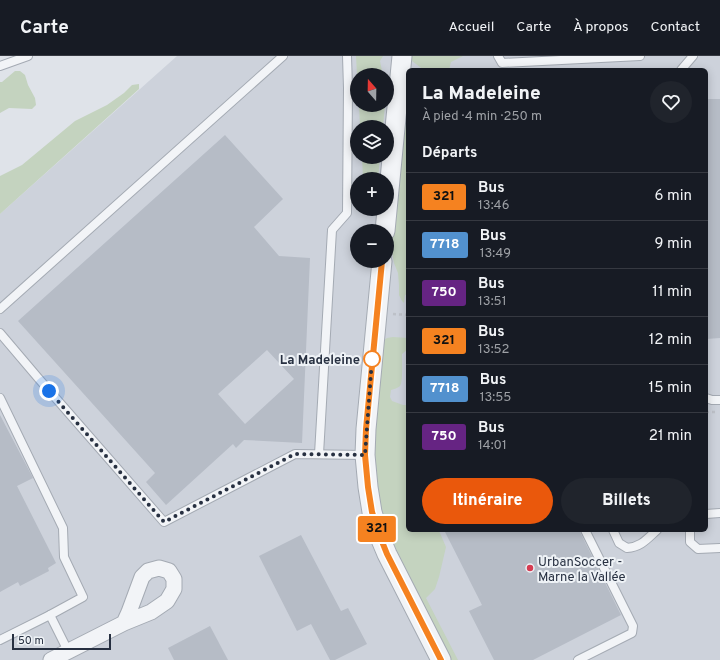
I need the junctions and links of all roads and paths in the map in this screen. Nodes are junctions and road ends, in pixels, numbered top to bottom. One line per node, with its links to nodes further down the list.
1 (28, 56): 9 (lane)
2 (283, 56): 13 (lane)
3 (347, 56): 20 (lane)
4 (402, 56): 11 (street)
5 (498, 56): 6 (lane)
6 (625, 56): 7 (lane)
7 (640, 56)
8 (693, 56): 10 (lane)
9 (0, 66)
10 (683, 68)
11 (386, 224)
12 (381, 268): 21 (street)
13 (0, 309)
14 (391, 314): 15 (path)
15 (406, 315)
16 (0, 333): 20 (lane)
17 (0, 398): 29 (lane)
18 (708, 399): 19 (lane)
19 (720, 400)
20 (319, 454): 21 (lane)
21 (365, 455): 34 (street)
22 (720, 513): 23 (lane)
23 (708, 514)
24 (586, 532): 35 (lane)
25 (613, 532): 26 (lane)
26 (655, 532)
27 (690, 532): 28 (lane)
28 (720, 548)
29 (50, 615): 31 (lane); 32 (lane)
30 (124, 623): 32 (street)
31 (0, 640)
32 (68, 651): 33 (street)
33 (51, 660)
34 (441, 660)
35 (578, 660)

